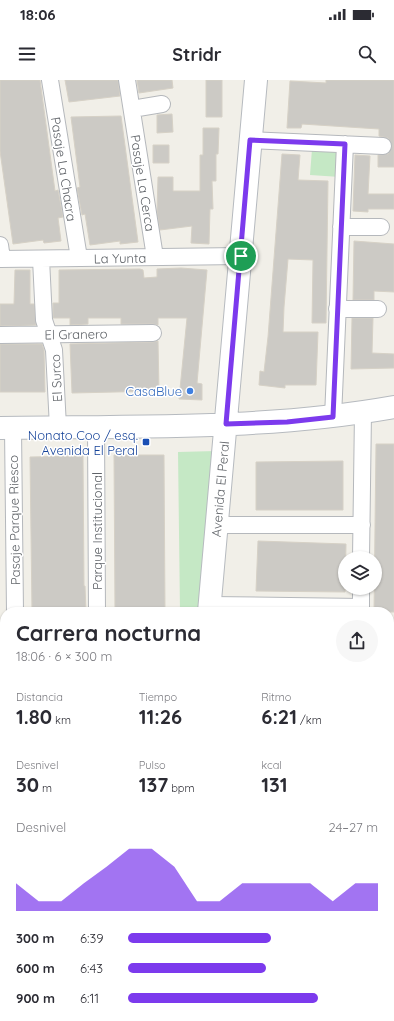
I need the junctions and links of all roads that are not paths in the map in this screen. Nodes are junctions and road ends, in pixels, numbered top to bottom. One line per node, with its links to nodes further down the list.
1 (50, 80): 14 (street, Pasaje La Chacra)
2 (127, 80): 5 (street, Pasaje La Cerca)
3 (256, 80): 6 (street, Avenida El Peral)
4 (162, 104): 5 (street)
5 (132, 109): 13 (street, Pasaje La Cerca)
6 (250, 140): 7 (street); 12 (street, Avenida El Peral)
7 (345, 144): 8 (street); 9 (street)
8 (383, 146)
9 (341, 227): 10 (street); 16 (street)
10 (381, 228)
11 (1, 255): 15 (street, La Yunta)
12 (241, 256): 13 (street, La Yunta); 24 (street, Avenida El Peral)
13 (155, 257): 14 (street, La Yunta)
14 (78, 258): 15 (street, La Yunta)
15 (41, 259): 19 (street, El Surco)
16 (337, 309): 17 (street); 23 (street)
17 (378, 309)
18 (153, 333): 19 (street, El Granero)
19 (49, 334): 20 (street, El Granero); 26 (street, El Surco)
20 (0, 335)
21 (394, 407): 22 (street)
22 (363, 412): 23 (street); 29 (street)
23 (333, 417): 24 (street)
24 (226, 424): 25 (street); 28 (street, Avenida El Peral)
25 (96, 426): 26 (street); 33 (street, Parque Institucional)
26 (58, 427): 27 (street)
27 (6, 428): 32 (street, Pasaje Parque Riesco)
28 (217, 525): 29 (street); 34 (street, Avenida El Peral)
29 (362, 526): 30 (street)
30 (361, 551)
31 (361, 595): 35 (street)
32 (15, 607)
33 (97, 607)
34 (209, 607)
35 (361, 607)

